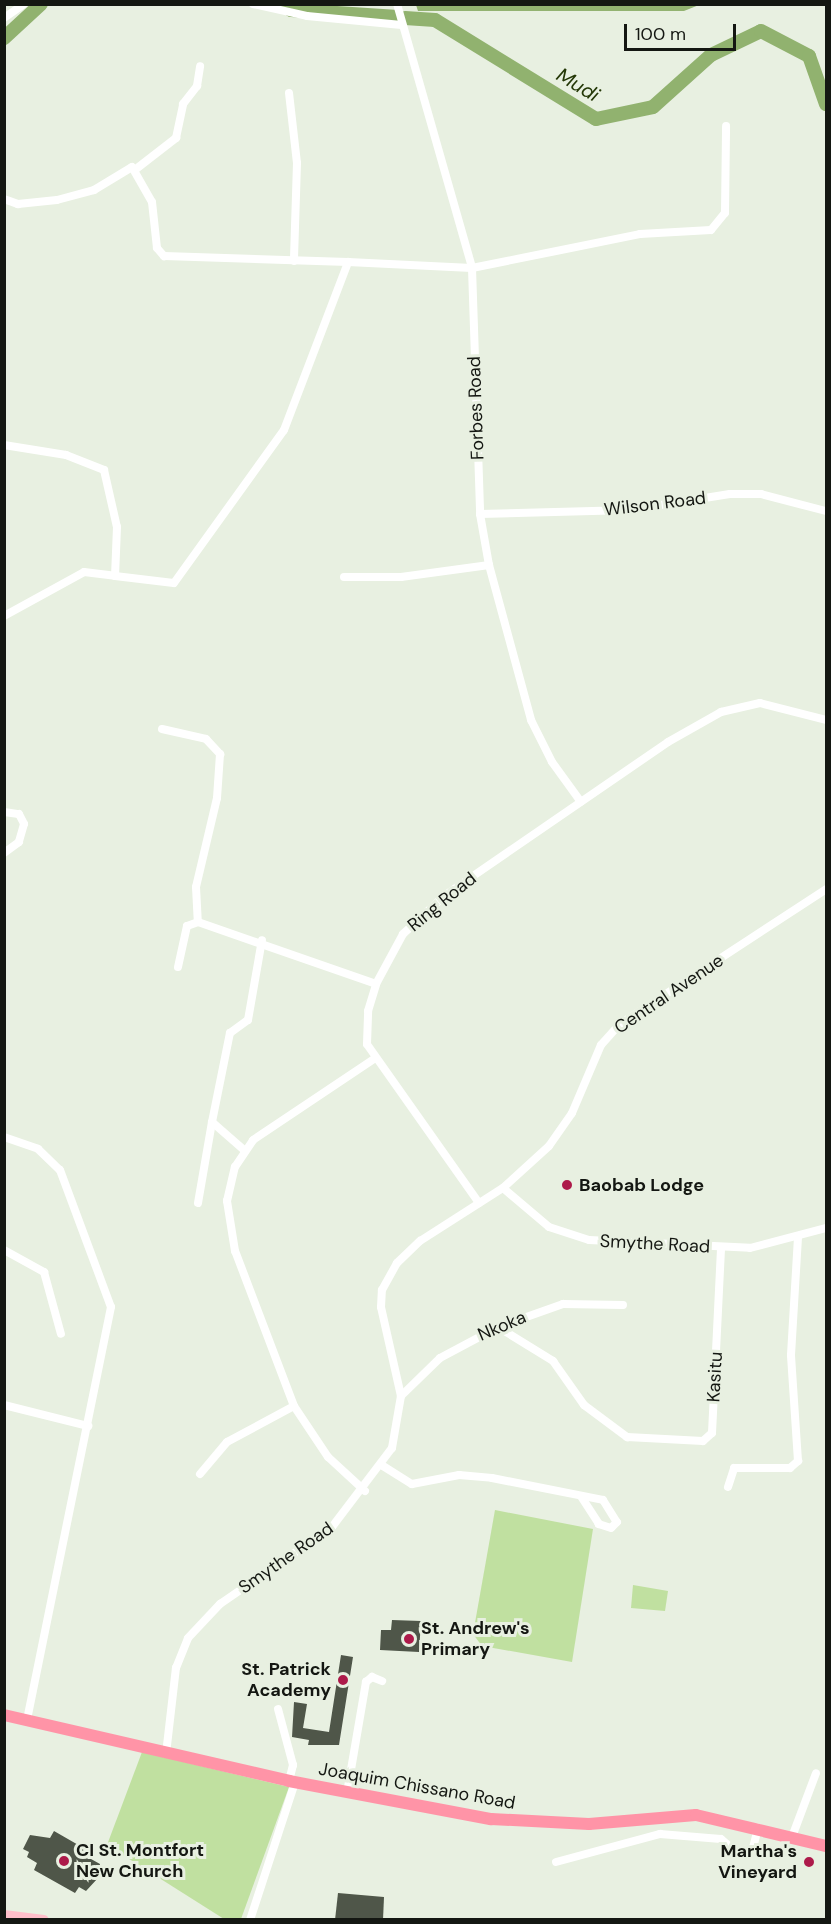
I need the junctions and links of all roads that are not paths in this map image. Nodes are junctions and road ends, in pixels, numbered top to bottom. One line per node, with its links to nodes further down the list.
1 (24, 4): 4 (street)
2 (253, 4): 5 (street)
3 (397, 4): 5 (street, Forbes Road)
4 (4, 18)
5 (402, 25): 13 (street, Forbes Road)
6 (200, 66): 9 (street)
7 (289, 93): 11 (street)
8 (726, 126): 13 (street)
9 (136, 169): 10 (street); 11 (street)
10 (4, 199)
11 (294, 261): 12 (street)
12 (348, 262): 13 (street); 18 (street)
13 (472, 268): 16 (street, Forbes Road)
14 (4, 445): 18 (street)
15 (826, 512): 16 (street, Wilson Road)
16 (480, 514): 17 (street, Forbes Road)
17 (489, 565): 19 (street); 23 (street, Forbes Road)
18 (115, 576): 20 (street)
19 (344, 577)
20 (4, 616)
21 (826, 720): 23 (street, Ring Road)
22 (162, 729): 27 (street)
23 (581, 802): 30 (street, Ring Road)
24 (4, 812): 25 (street)
25 (4, 853)
26 (826, 889): 35 (street, Central Avenue)
27 (198, 922): 28 (street); 29 (street)
28 (262, 940): 30 (street); 32 (street)
29 (178, 967)
30 (376, 984): 31 (street, Ring Road)
31 (374, 1059): 34 (street); 37 (street, Ring Road)
32 (212, 1122): 34 (street); 36 (street)
33 (4, 1137): 48 (street)
34 (244, 1149): 47 (street)
35 (503, 1188): 37 (street, Smythe Road); 40 (street, Smythe Road)
36 (198, 1203)
37 (479, 1203): 45 (street, Smythe Road)
38 (826, 1228): 39 (street, Smythe Road)
39 (798, 1236): 40 (street, Smythe Road); 51 (street)
40 (722, 1247): 43 (street, Kasitu)
41 (4, 1250): 44 (street)
42 (623, 1305): 43 (street, Nkoka)
43 (498, 1327): 45 (street, Nkoka)
44 (61, 1334)
45 (400, 1396): 49 (street, Smythe Road)
46 (4, 1405): 48 (street)
47 (294, 1406): 50 (street); 52 (street)
48 (88, 1426): 57 (street)
49 (383, 1466): 52 (street, Smythe Road); 53 (street)
50 (200, 1474)
51 (728, 1487)
52 (365, 1491): 58 (street, Smythe Road)
53 (581, 1496): 53 (street)
54 (382, 1681): 61 (street)
55 (278, 1709): 60 (street)
56 (4, 1715): 57 (highway, Joaquim Chissano Road)
57 (27, 1721): 58 (highway, Joaquim Chissano Road)
58 (166, 1754): 60 (highway, Joaquim Chissano Road)
59 (816, 1773): 63 (street)
60 (292, 1781): 61 (highway, Joaquim Chissano Road); 68 (street)
61 (347, 1793): 62 (highway, Joaquim Chissano Road)
62 (758, 1828): 63 (highway, Joaquim Chissano Road); 65 (street)
63 (792, 1838): 64 (highway, Joaquim Chissano Road)
64 (826, 1846)
65 (556, 1862)
66 (4, 1915): 67 (main road)
67 (44, 1920)
68 (250, 1920)

